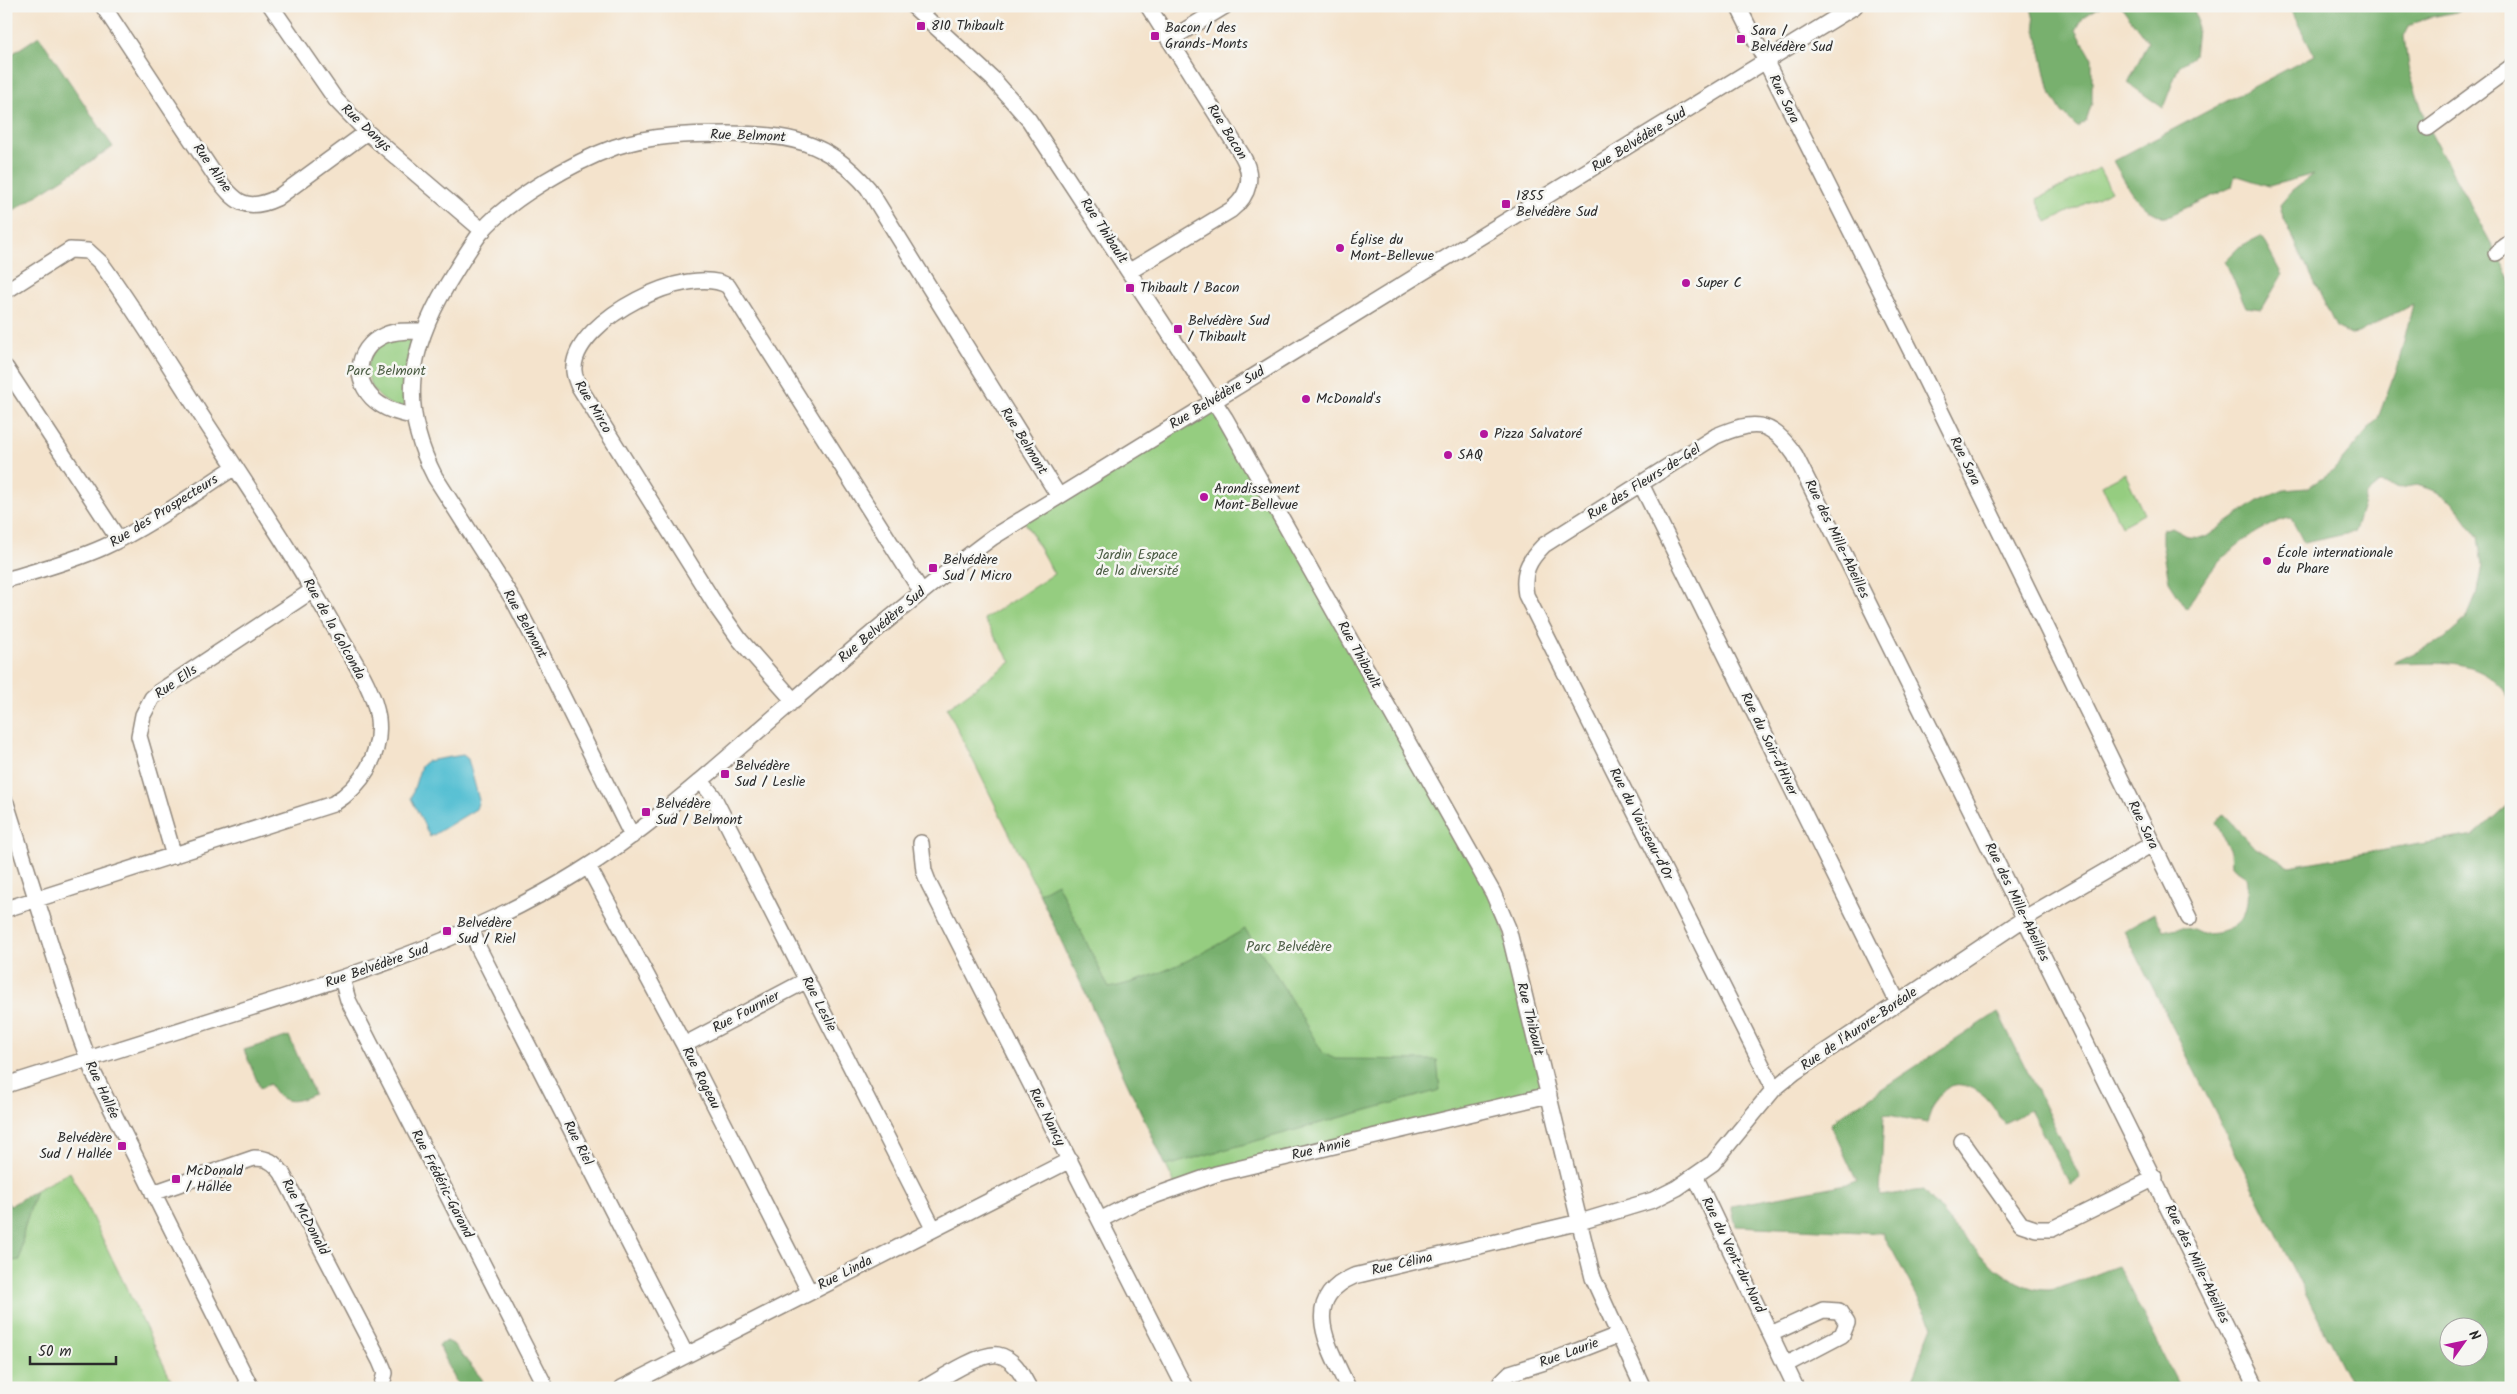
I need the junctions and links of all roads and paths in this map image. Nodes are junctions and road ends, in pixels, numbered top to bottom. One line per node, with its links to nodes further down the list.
1 (103, 6): 12 (street, Rue Aline)
2 (270, 6): 12 (street, Rue Danys)
3 (913, 6): 16 (street, Rue Thibault)
4 (1148, 6): 8 (street, Rue Bacon)
5 (1226, 6): 8 (street)
6 (1738, 6): 9 (street, Rue Sara)
7 (1855, 6): 9 (street, Rue Belvédère Sud)
8 (1169, 40): 16 (street, Rue Bacon)
9 (1766, 62): 20 (street, Rue Belvédère Sud); 36 (street, Rue Sara)
10 (2511, 67): 11 (street)
11 (2428, 128)
12 (367, 132): 13 (street, Rue Danys)
13 (483, 231): 18 (street, Rue Belmont); 25 (street, Rue Belmont)
14 (2511, 242): 15 (street)
15 (2496, 253)
16 (1130, 271): 20 (street, Rue Thibault)
17 (6, 291): 23 (street, Rue de la Golconda)
18 (423, 331): 21 (street, Rue Belmont); 21 (street)
19 (6, 368): 26 (street)
20 (1214, 400): 25 (street, Rue Belvédère Sud); 51 (street, Rue Thibault)
21 (413, 416): 34 (street, Rue Belmont)
22 (1764, 426): 24 (street, Rue des Fleurs-de-Gel); 41 (street, Rue des Mille-Abeilles)
23 (235, 466): 26 (street, Rue des Prospecteurs); 29 (street, Rue de la Golconda)
24 (1641, 484): 27 (street, Rue des Fleurs-de-Gel); 46 (street, Rue du Soir-d'Hiver)
25 (1058, 495): 30 (street, Rue Belvédère Sud)
26 (119, 540): 28 (street, Rue des Prospecteurs)
27 (1532, 556): 50 (street, Rue du Vaisseau-d'Or)
28 (6, 580)
29 (313, 590): 37 (street, Rue Ells); 37 (street, Rue de la Golconda)
30 (921, 591): 31 (street, Rue Belvédère Sud); 31 (street, Rue Mirco)
31 (794, 701): 32 (street, Rue Belvédère Sud)
32 (701, 781): 34 (street, Rue Belvédère Sud); 45 (street, Rue Leslie)
33 (6, 803): 39 (street, Rue Hallée)
34 (632, 836): 38 (street, Rue Belvédère Sud)
35 (921, 842): 53 (street, Rue Nancy)
36 (2152, 844): 41 (street, Rue de l'Aurore-Boréale); 42 (street, Rue Sara)
37 (174, 856): 39 (street, Rue de la Golconda)
38 (588, 866): 43 (street, Rue Belvédère Sud); 47 (street, Rue Rogeau)
39 (36, 899): 40 (street, Rue de la Golconda); 48 (street, Rue Hallée)
40 (6, 909)
41 (2026, 918): 46 (street, Rue de l'Aurore-Boréale); 55 (street, Rue des Mille-Abeilles)
42 (2189, 918)
43 (472, 930): 44 (street, Rue Belvédère Sud); 63 (street, Rue Riel)
44 (342, 979): 48 (street, Rue Belvédère Sud); 67 (street, Rue Frédéric-Garand)
45 (807, 980): 47 (street, Rue Fournier); 59 (street, Rue Leslie)
46 (1898, 1003): 50 (street, Rue de l'Aurore-Boréale)
47 (684, 1045): 60 (street, Rue Rogeau)
48 (88, 1059): 49 (street, Rue Belvédère Sud); 56 (street, Rue Hallée)
49 (6, 1085)
50 (1774, 1089): 54 (street, Rue de l'Aurore-Boréale)
51 (1549, 1095): 57 (street, Rue Annie); 58 (street, Rue Thibault)
52 (1962, 1141): 55 (street)
53 (1070, 1160): 57 (street, Rue Nancy); 59 (street, Rue Linda)
54 (1695, 1176): 58 (street, Rue de l'Aurore-Boréale); 61 (street, Rue du Vent-du-Nord)
55 (2155, 1178): 76 (street, Rue des Mille-Abeilles)
56 (153, 1193): 65 (street, Rue Hallée); 66 (street, Rue McDonald)
57 (1100, 1220): 71 (street, Rue Nancy)
58 (1580, 1222): 62 (street, Rue Thibault); 72 (street, Rue Célina)
59 (934, 1228): 60 (street, Rue Linda)
60 (810, 1291): 63 (street, Rue Linda)
61 (1770, 1334): 64 (street, Rue du Vent-du-Nord); 64 (street)
62 (1618, 1335): 73 (street, Rue Laurie); 74 (street, Rue Thibault)
63 (686, 1355): 68 (street, Rue Linda)
64 (1785, 1365): 75 (street, Rue du Vent-du-Nord)
65 (251, 1388)
66 (381, 1388)
67 (546, 1388)
68 (622, 1388)
69 (925, 1388): 70 (street)
70 (1029, 1388)
71 (1185, 1388)
72 (1348, 1388)
73 (1499, 1388)
74 (1643, 1388)
75 (1796, 1388)
76 (2257, 1388)

